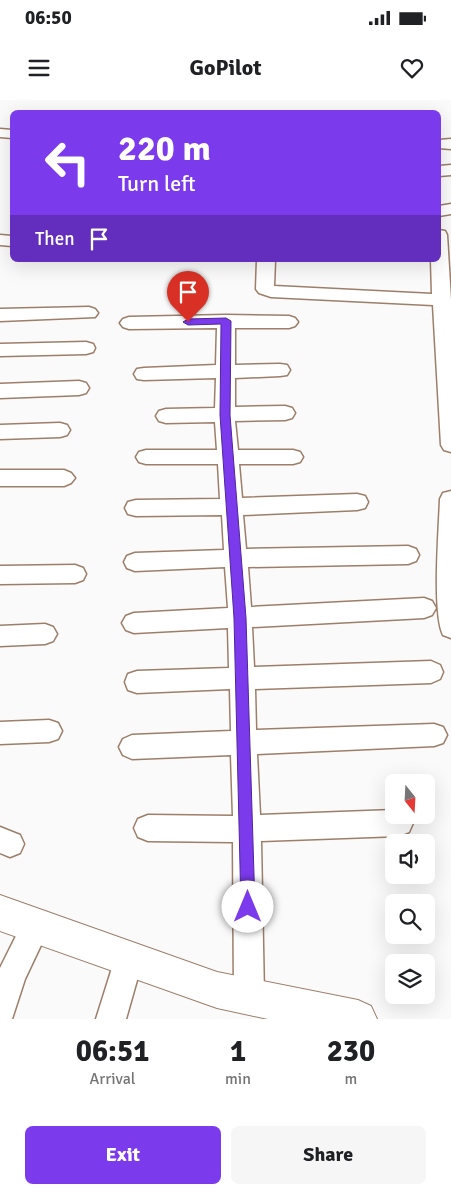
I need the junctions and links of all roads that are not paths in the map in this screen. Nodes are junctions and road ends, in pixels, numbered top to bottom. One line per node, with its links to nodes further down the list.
1 (266, 262): 3 (street)
2 (440, 262): 3 (street)
3 (442, 300): 16 (street)
4 (89, 313): 5 (street)
5 (0, 315)
6 (226, 321): 7 (street); 8 (street); 12 (street)
7 (289, 322)
8 (129, 323)
9 (86, 348): 10 (street)
10 (0, 350)
11 (280, 370): 12 (street)
12 (225, 371): 13 (street); 18 (street)
13 (144, 374)
14 (79, 388): 15 (street)
15 (0, 391)
16 (450, 403): 22 (street)
17 (285, 413): 18 (street)
18 (225, 415): 19 (street); 24 (street)
19 (166, 416)
20 (60, 430): 21 (street)
21 (0, 432)
22 (451, 445)
23 (146, 457): 24 (street)
24 (229, 457): 25 (street); 30 (street)
25 (293, 457)
26 (0, 478): 27 (street)
27 (64, 478)
28 (451, 499): 32 (street)
29 (357, 502): 30 (street)
30 (232, 507): 31 (street); 34 (street)
31 (136, 508)
32 (450, 532): 38 (street)
33 (408, 555): 34 (street)
34 (237, 558): 35 (street); 40 (street)
35 (136, 562)
36 (75, 574): 37 (street)
37 (0, 575)
38 (450, 596): 42 (street)
39 (424, 608): 40 (street)
40 (240, 618): 41 (street); 46 (street)
41 (134, 622)
42 (451, 628)
43 (45, 634): 44 (street)
44 (0, 636)
45 (431, 672): 46 (street)
46 (242, 679): 47 (street); 51 (street)
47 (137, 682)
48 (49, 731): 49 (street)
49 (0, 733)
50 (434, 735): 51 (street)
51 (243, 742): 52 (street); 55 (street)
52 (132, 747)
53 (385, 824): 55 (street)
54 (148, 828): 55 (street)
55 (246, 829): 59 (street)
56 (0, 913): 57 (street)
57 (36, 926): 58 (street); 60 (street)
58 (128, 959): 59 (street); 61 (street)
59 (249, 996): 62 (street)
60 (0, 1011)
61 (111, 1019)
62 (358, 1019)

